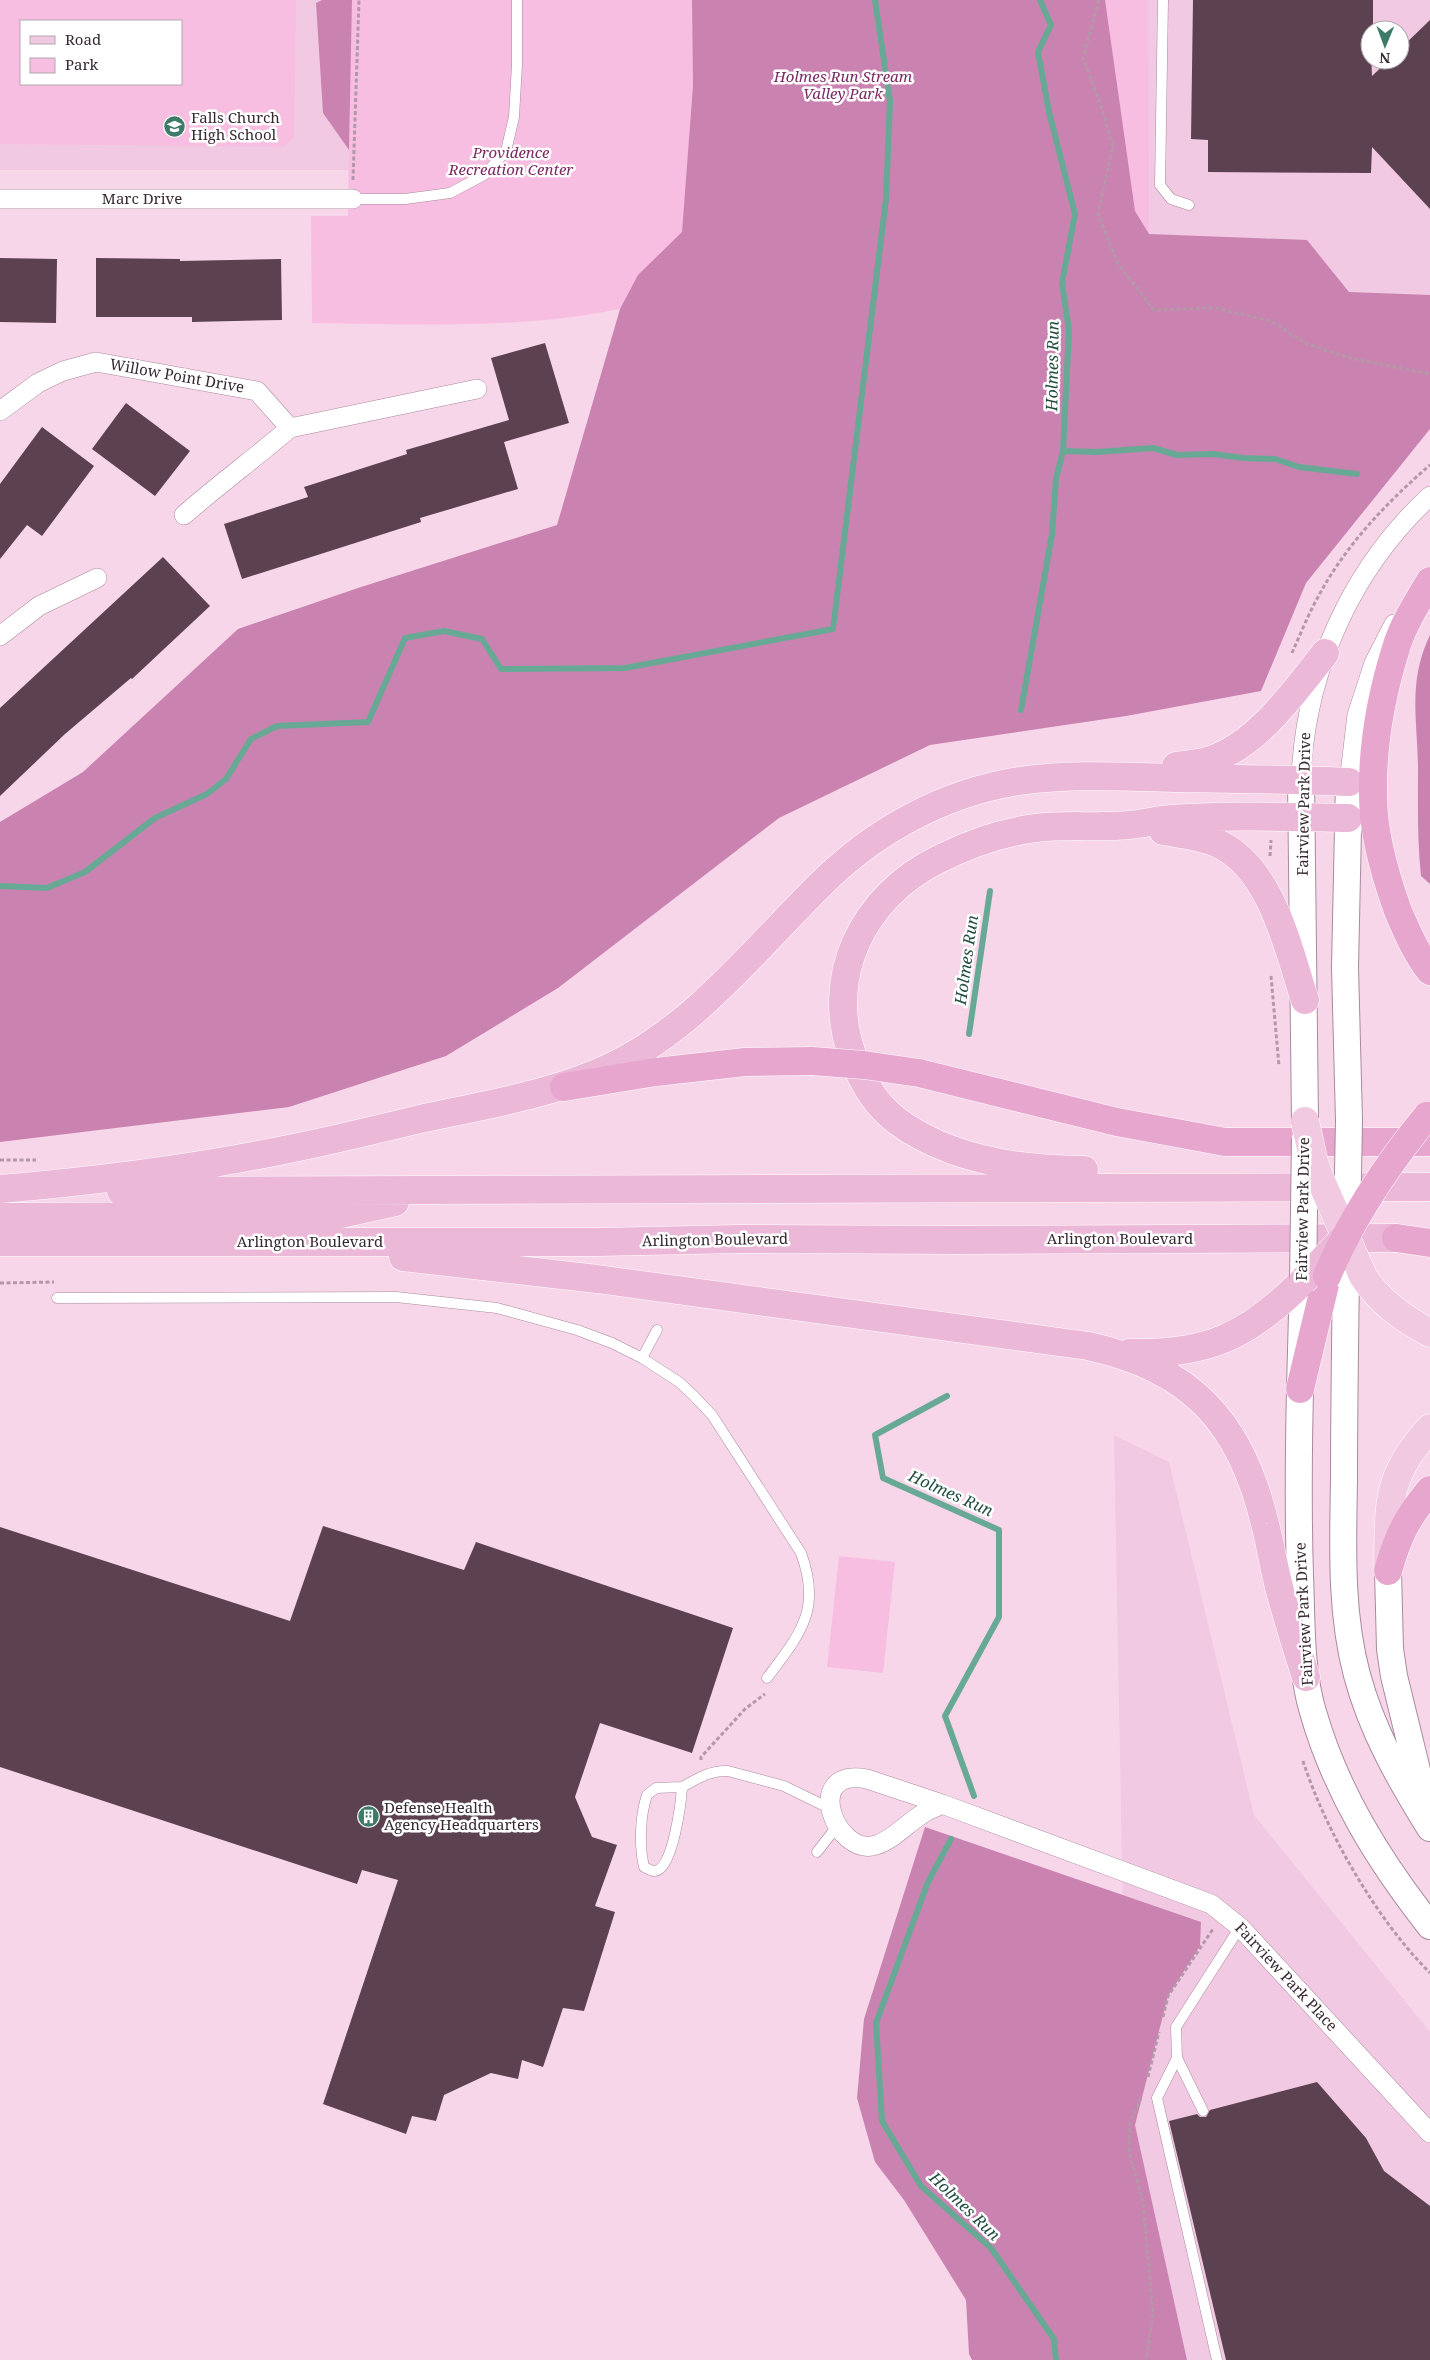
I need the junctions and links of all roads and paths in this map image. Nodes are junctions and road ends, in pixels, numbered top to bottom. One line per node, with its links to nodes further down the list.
1 (359, 0): 6 (path)
2 (517, 0): 6 (lane)
3 (1099, 0): 8 (path)
4 (1163, 0): 7 (lane)
5 (0, 199): 6 (street, Marc Drive)
6 (353, 199)
7 (1189, 205)
8 (1430, 374)
9 (477, 389): 11 (street)
10 (0, 411): 11 (street, Willow Point Drive)
11 (290, 428): 13 (street)
12 (1430, 496): 18 (street, Fairview Park Drive)
13 (184, 515)
14 (1430, 577): 21 (street)
15 (97, 578): 17 (street)
16 (1430, 581): 27 (highway)
17 (0, 636)
18 (1325, 652): 19 (highway); 20 (street, Fairview Park Drive)
19 (1108, 777): 20 (highway); 31 (highway)
20 (1301, 779): 21 (highway); 23 (main road, Fairview Park Drive)
21 (1349, 782): 24 (main road)
22 (1272, 817): 23 (highway); 25 (highway); 26 (path)
23 (1301, 817): 24 (highway); 29 (main road, Fairview Park Drive)
24 (1348, 818): 41 (main road, bridge)
25 (1129, 825): 26 (highway); 36 (highway)
26 (1257, 880): 29 (highway)
27 (1430, 971)
28 (1270, 973): 30 (path)
29 (1305, 1000): 32 (main road, Fairview Park Drive)
30 (1279, 1072)
31 (564, 1087): 33 (highway, bridge); 38 (highway)
32 (1305, 1121): 41 (main road, bridge); 47 (main road, Fairview Park Drive, bridge)
33 (1429, 1124): 41 (highway, bridge)
34 (0, 1160): 35 (path)
35 (40, 1160)
36 (1274, 1186): 37 (highway); 39 (highway)
37 (1430, 1187)
38 (0, 1190): 39 (highway)
39 (445, 1190): 40 (highway)
40 (0, 1217)
41 (1346, 1236): 47 (highway, bridge)
42 (1396, 1238): 43 (main road, Arlington Boulevard); 45 (highway, Arlington Boulevard); 46 (highway)
43 (1430, 1238)
44 (0, 1242): 45 (highway, Arlington Boulevard)
45 (275, 1242): 53 (highway)
46 (1430, 1243)
47 (1335, 1277): 52 (main road); 53 (highway); 55 (highway); 67 (main road, Fairview Park Drive)
48 (0, 1282): 49 (path)
49 (61, 1282)
50 (57, 1298): 54 (lane)
51 (657, 1330): 54 (lane)
52 (1430, 1333)
53 (1115, 1352): 60 (highway)
54 (642, 1358): 59 (lane)
55 (1300, 1389): 60 (main road, Fairview Park Drive)
56 (1430, 1428): 58 (main road)
57 (1430, 1490): 58 (highway)
58 (1388, 1571): 67 (main road)
59 (776, 1667): 61 (lane); 63 (path)
60 (1306, 1677): 69 (main road, Fairview Park Drive)
61 (767, 1678)
62 (1302, 1760): 71 (path)
63 (704, 1775): 64 (lane); 66 (lane)
64 (682, 1787): 64 (lane)
65 (942, 1804): 66 (street); 66 (street, Fairview Park Place); 70 (street, Fairview Park Place)
66 (834, 1817): 68 (lane)
67 (1430, 1826)
68 (817, 1852)
69 (1430, 1926)
70 (1235, 1934): 72 (lane); 73 (path); 76 (street, Fairview Park Place)
71 (1430, 1974)
72 (1176, 2058): 74 (lane); 75 (lane)
73 (1146, 2088): 74 (path); 77 (path)
74 (1160, 2092): 78 (lane)
75 (1203, 2111)
76 (1430, 2133)
77 (1146, 2360)
78 (1217, 2360)

